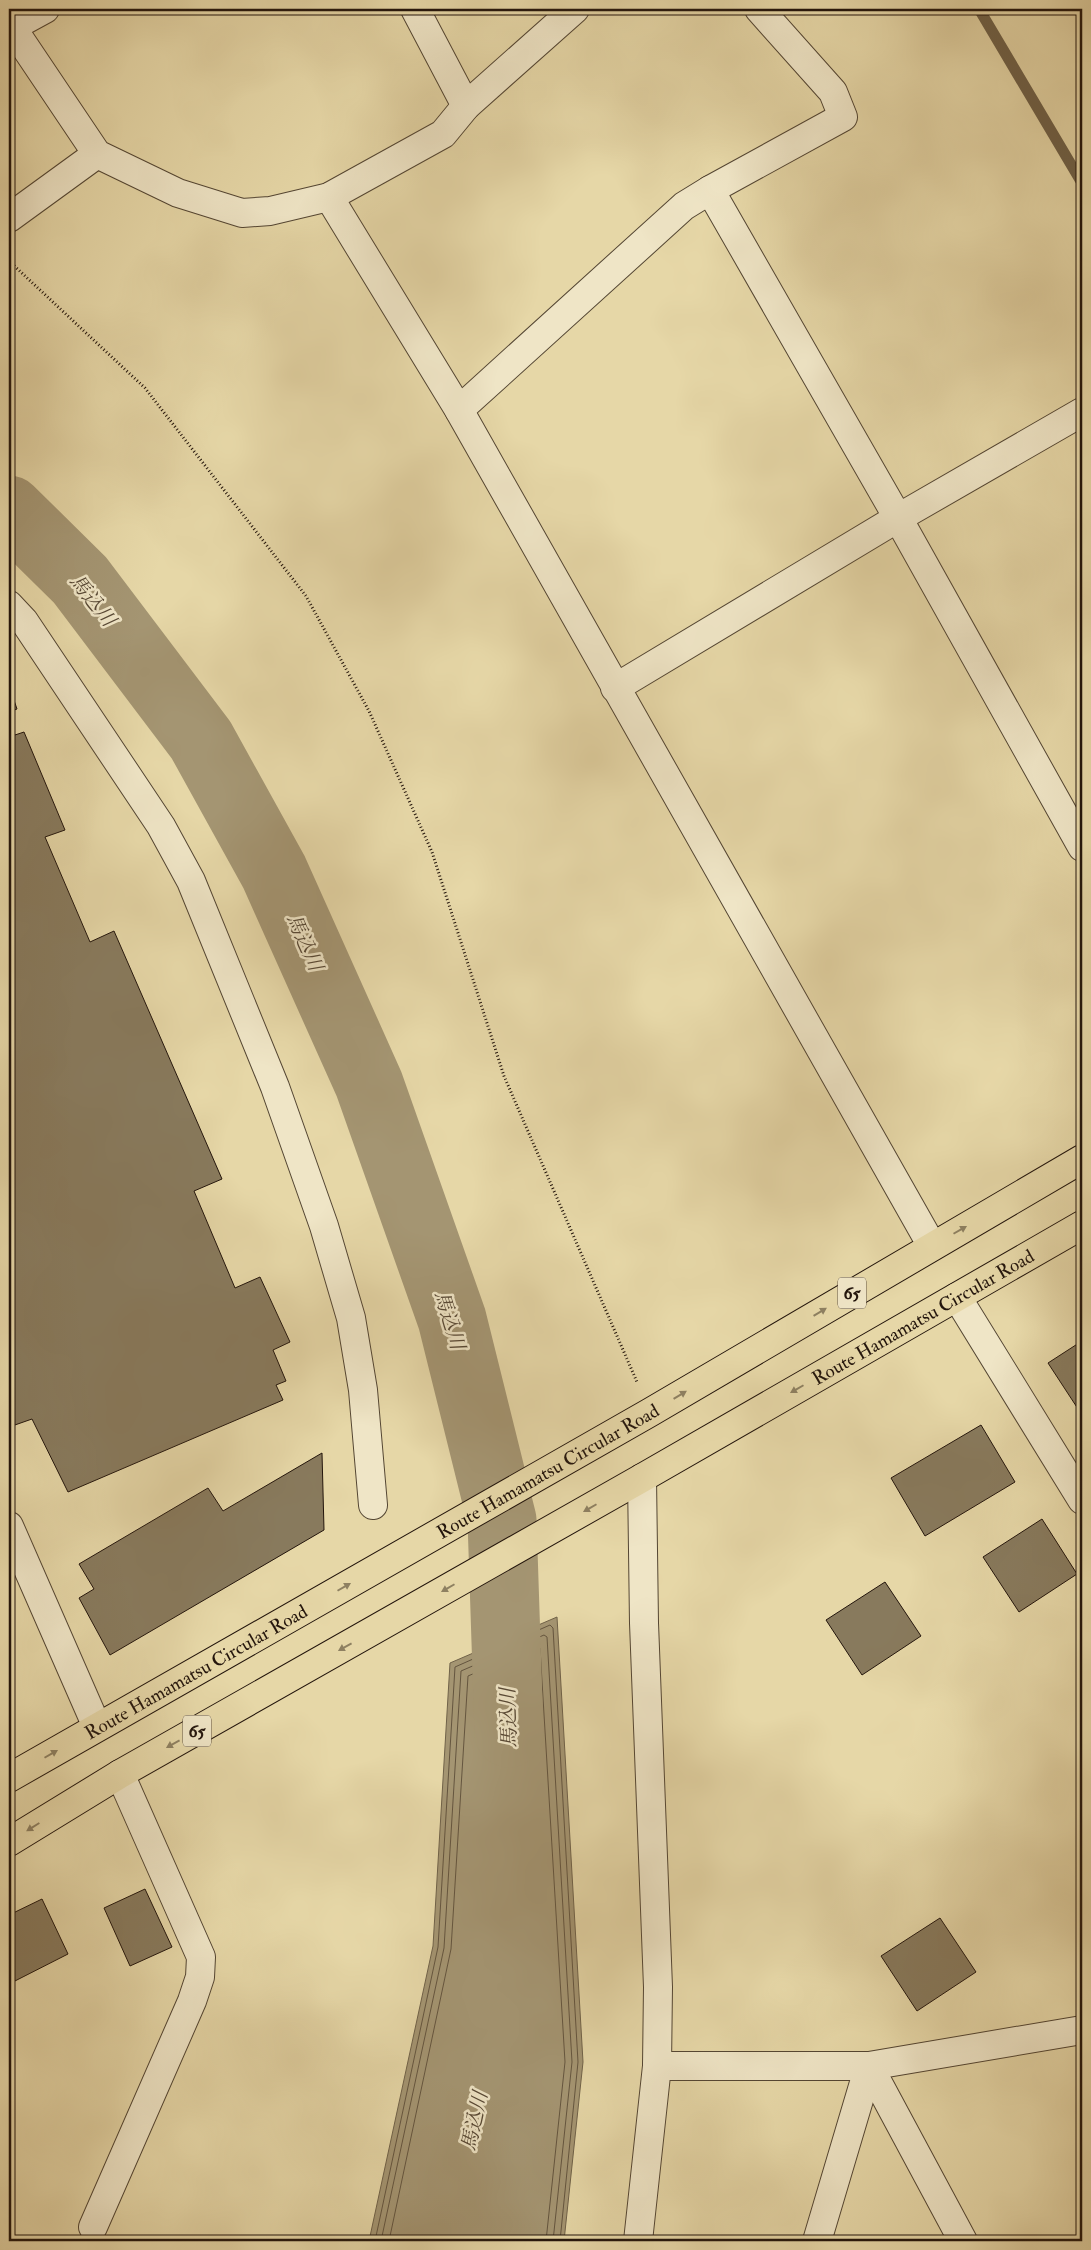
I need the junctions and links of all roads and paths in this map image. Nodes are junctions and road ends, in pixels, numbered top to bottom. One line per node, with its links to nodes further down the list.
1 (45, 9): 5 (street)
2 (415, 9): 6 (street)
3 (574, 9): 6 (street)
4 (760, 9): 8 (street)
5 (11, 25): 7 (street)
6 (466, 106): 9 (street)
7 (97, 154): 9 (street); 10 (street)
8 (710, 190): 12 (street); 14 (street)
9 (329, 197): 12 (street)
10 (9, 218)
11 (9, 261): 22 (path)
12 (459, 410): 16 (street)
13 (1082, 412): 14 (street)
14 (898, 518): 16 (street); 17 (street)
15 (9, 605): 25 (street)
16 (615, 688): 20 (street)
17 (1082, 847)
18 (1082, 1159): 20 (main road, Route Hamamatsu Circular Road / 65, one-way to 18)
19 (1082, 1225): 21 (main road, Route Hamamatsu Circular Road / 65)
20 (932, 1246): 22 (main road, Route Hamamatsu Circular Road / 65, one-way to 20)
21 (957, 1297): 23 (main road, Route Hamamatsu Circular Road / 65, one-way to 23); 24 (street)
22 (649, 1413): 27 (main road, Route Hamamatsu Circular Road / 65, one-way to 22)
23 (637, 1481): 28 (main road, Route Hamamatsu Circular Road / 65, one-way to 28); 32 (street)
24 (1082, 1500)
25 (373, 1505)
26 (9, 1526): 27 (street)
27 (97, 1727): 29 (main road, Route Hamamatsu Circular Road / 65, one-way to 27)
28 (120, 1774): 30 (main road, Route Hamamatsu Circular Road / 65, one-way to 30); 34 (street)
29 (9, 1778)
30 (9, 1842)
31 (1082, 2030): 33 (street)
32 (657, 2066): 33 (street); 35 (street)
33 (869, 2066): 36 (street); 37 (street)
34 (93, 2227)
35 (638, 2241)
36 (817, 2241)
37 (963, 2241)

